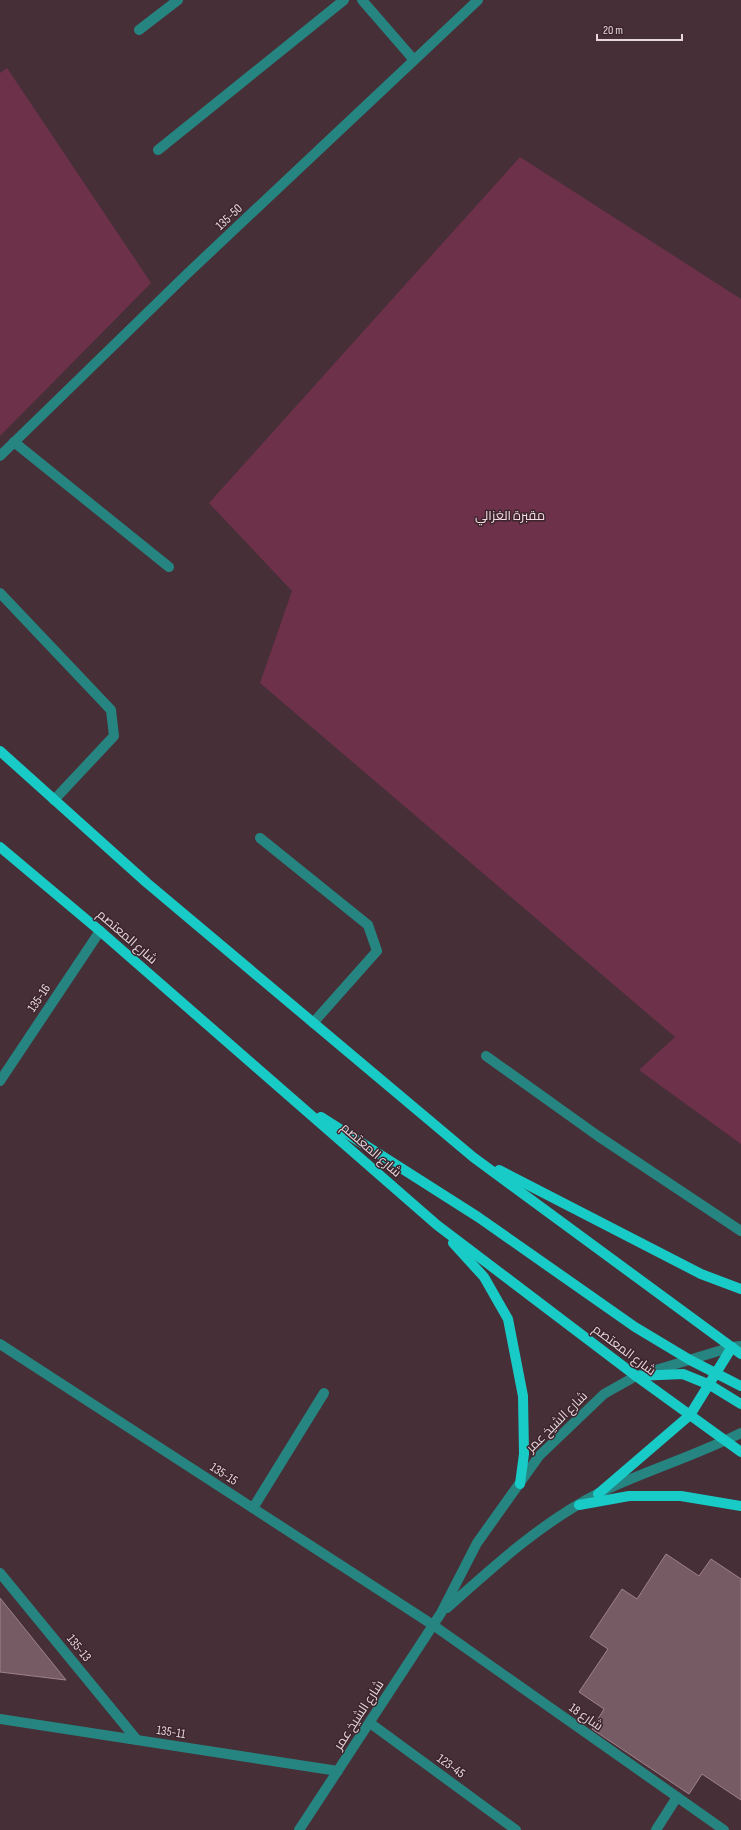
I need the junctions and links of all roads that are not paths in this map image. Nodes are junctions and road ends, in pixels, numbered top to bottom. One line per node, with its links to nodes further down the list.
1 (178, 0): 5 (street)
2 (344, 0): 7 (street)
3 (362, 0): 6 (street)
4 (478, 0): 6 (street, 135-50)
5 (139, 30)
6 (414, 60): 8 (street, 135-50)
7 (158, 150)
8 (14, 442): 9 (street, 135-50); 10 (street)
9 (0, 456)
10 (169, 567)
11 (0, 593): 13 (street)
12 (0, 751): 13 (main road)
13 (54, 800): 17 (main road)
14 (260, 838): 17 (street)
15 (0, 847): 16 (main road, شارع المعتصم)
16 (100, 931): 19 (street, 135-16); 20 (main road, شارع المعتصم)
17 (313, 1023): 21 (main road)
18 (486, 1056): 23 (street)
19 (0, 1081)
20 (292, 1098): 22 (main road, شارع المعتصم); 28 (main road)
21 (473, 1157): 24 (main road); 26 (main road)
22 (437, 1225): 30 (main road, شارع المعتصم); 39 (main road)
23 (741, 1231)
24 (741, 1289)
25 (0, 1344): 43 (street, 135-15)
26 (736, 1347): 27 (main road); 28 (street, شارع الشيخ عمر); 29 (main road)
27 (741, 1354)
28 (690, 1360): 29 (main road); 30 (street, شارع الشيخ عمر)
29 (716, 1374): 31 (main road); 32 (main road)
30 (636, 1376): 31 (main road); 35 (main road, شارع المعتصم); 39 (street, شارع الشيخ عمر)
31 (710, 1385): 34 (main road); 35 (main road)
32 (741, 1386)
33 (324, 1393): 43 (street)
34 (741, 1404)
35 (690, 1415): 37 (main road, شارع المعتصم); 40 (main road)
36 (741, 1433): 37 (street, شارع الشيخ عمر)
37 (726, 1441): 38 (main road, شارع المعتصم); 40 (street, شارع الشيخ عمر)
38 (741, 1452)
39 (520, 1484): 45 (street, شارع الشيخ عمر)
40 (598, 1494): 41 (street, شارع الشيخ عمر)
41 (579, 1505): 42 (main road); 45 (street, شارع الشيخ عمر)
42 (741, 1506)
43 (253, 1508): 46 (street, 135-15)
44 (0, 1573): 49 (street, 135-13)
45 (441, 1614): 46 (street, شارع الشيخ عمر)
46 (433, 1625): 48 (street, شارع الشيخ عمر); 51 (street, شارع 18)
47 (0, 1719): 49 (street, 135-11)
48 (370, 1722): 50 (street, شارع الشيخ عمر); 53 (street, 123-45)
49 (137, 1740): 50 (street, 135-11)
50 (338, 1771): 52 (street, شارع الشيخ عمر)
51 (677, 1797): 54 (street); 55 (street, شارع 18)
52 (299, 1830)
53 (516, 1830)
54 (656, 1830)
55 (724, 1830)

